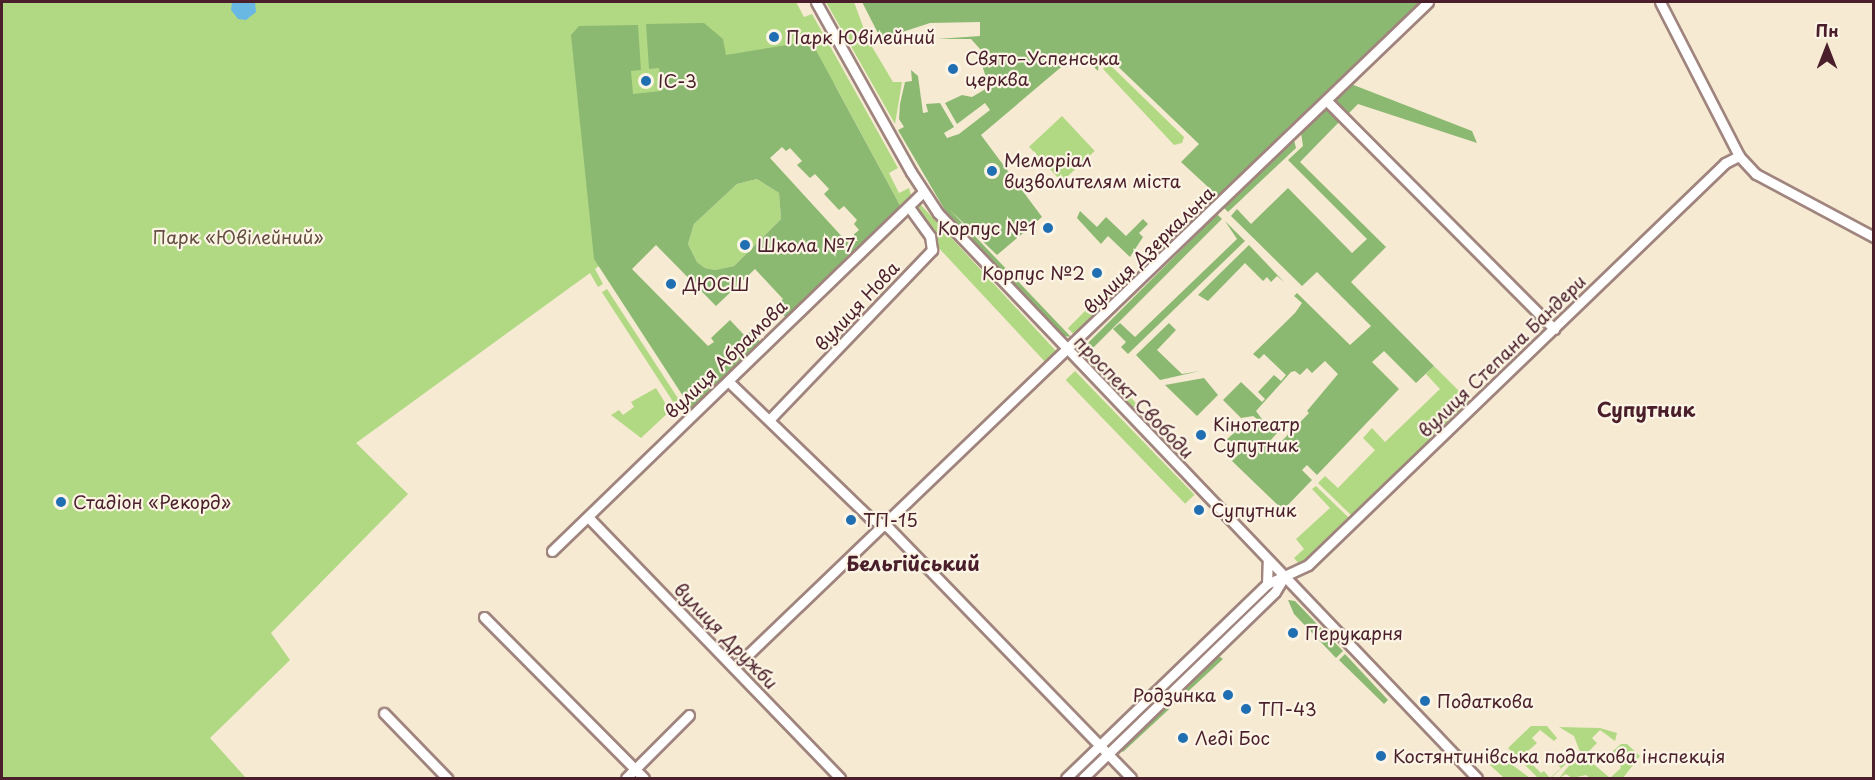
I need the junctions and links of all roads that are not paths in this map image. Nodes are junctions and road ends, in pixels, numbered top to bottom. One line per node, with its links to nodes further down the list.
1 (816, 2): 6 (street, проспект Свободи)
2 (1428, 2): 4 (street, вулиця Дзеркальна)
3 (1660, 2): 5 (street)
4 (1327, 101): 9 (street); 10 (street, вулиця Дзеркальна)
5 (1739, 156): 8 (street); 9 (street, вулиця Степана Бандери)
6 (923, 192): 7 (street, вулиця Абрамова); 10 (street, проспект Свободи)
7 (909, 207): 11 (street, вулиця Абрамова); 12 (street, вулиця Нова)
8 (1874, 237)
9 (1554, 329): 17 (street, вулиця Степана Бандери)
10 (1067, 351): 14 (street, вулиця Дзеркальна); 16 (street, проспект Свободи)
11 (728, 381): 12 (street); 13 (street, вулиця Абрамова)
12 (769, 420): 14 (street)
13 (588, 517): 15 (street, вулиця Абрамова); 24 (street, вулиця Дружби)
14 (883, 524): 24 (street, вулиця Дзеркальна); 27 (street)
15 (552, 551)
16 (1268, 560): 17 (street, проспект Свободи); 18 (street)
17 (1284, 577): 18 (street, вулиця Степана Бандери); 19 (street, проспект Свободи); 20 (street)
18 (1267, 584): 22 (street)
19 (1298, 591): 20 (street); 37 (street, проспект Свободи)
20 (1275, 592): 23 (street)
21 (484, 617): 29 (street)
22 (1212, 637): 23 (street); 27 (street)
23 (1220, 646): 28 (street)
24 (734, 668): 33 (street, вулиця Дружби)
25 (384, 713): 30 (street)
26 (689, 715): 29 (street)
27 (1100, 746): 28 (street); 34 (street)
28 (1108, 754): 35 (street); 36 (street)
29 (635, 769): 31 (street); 32 (street)
30 (447, 778)
31 (626, 778)
32 (644, 778)
33 (840, 778)
34 (1066, 778)
35 (1083, 778)
36 (1131, 778)
37 (1477, 778)

